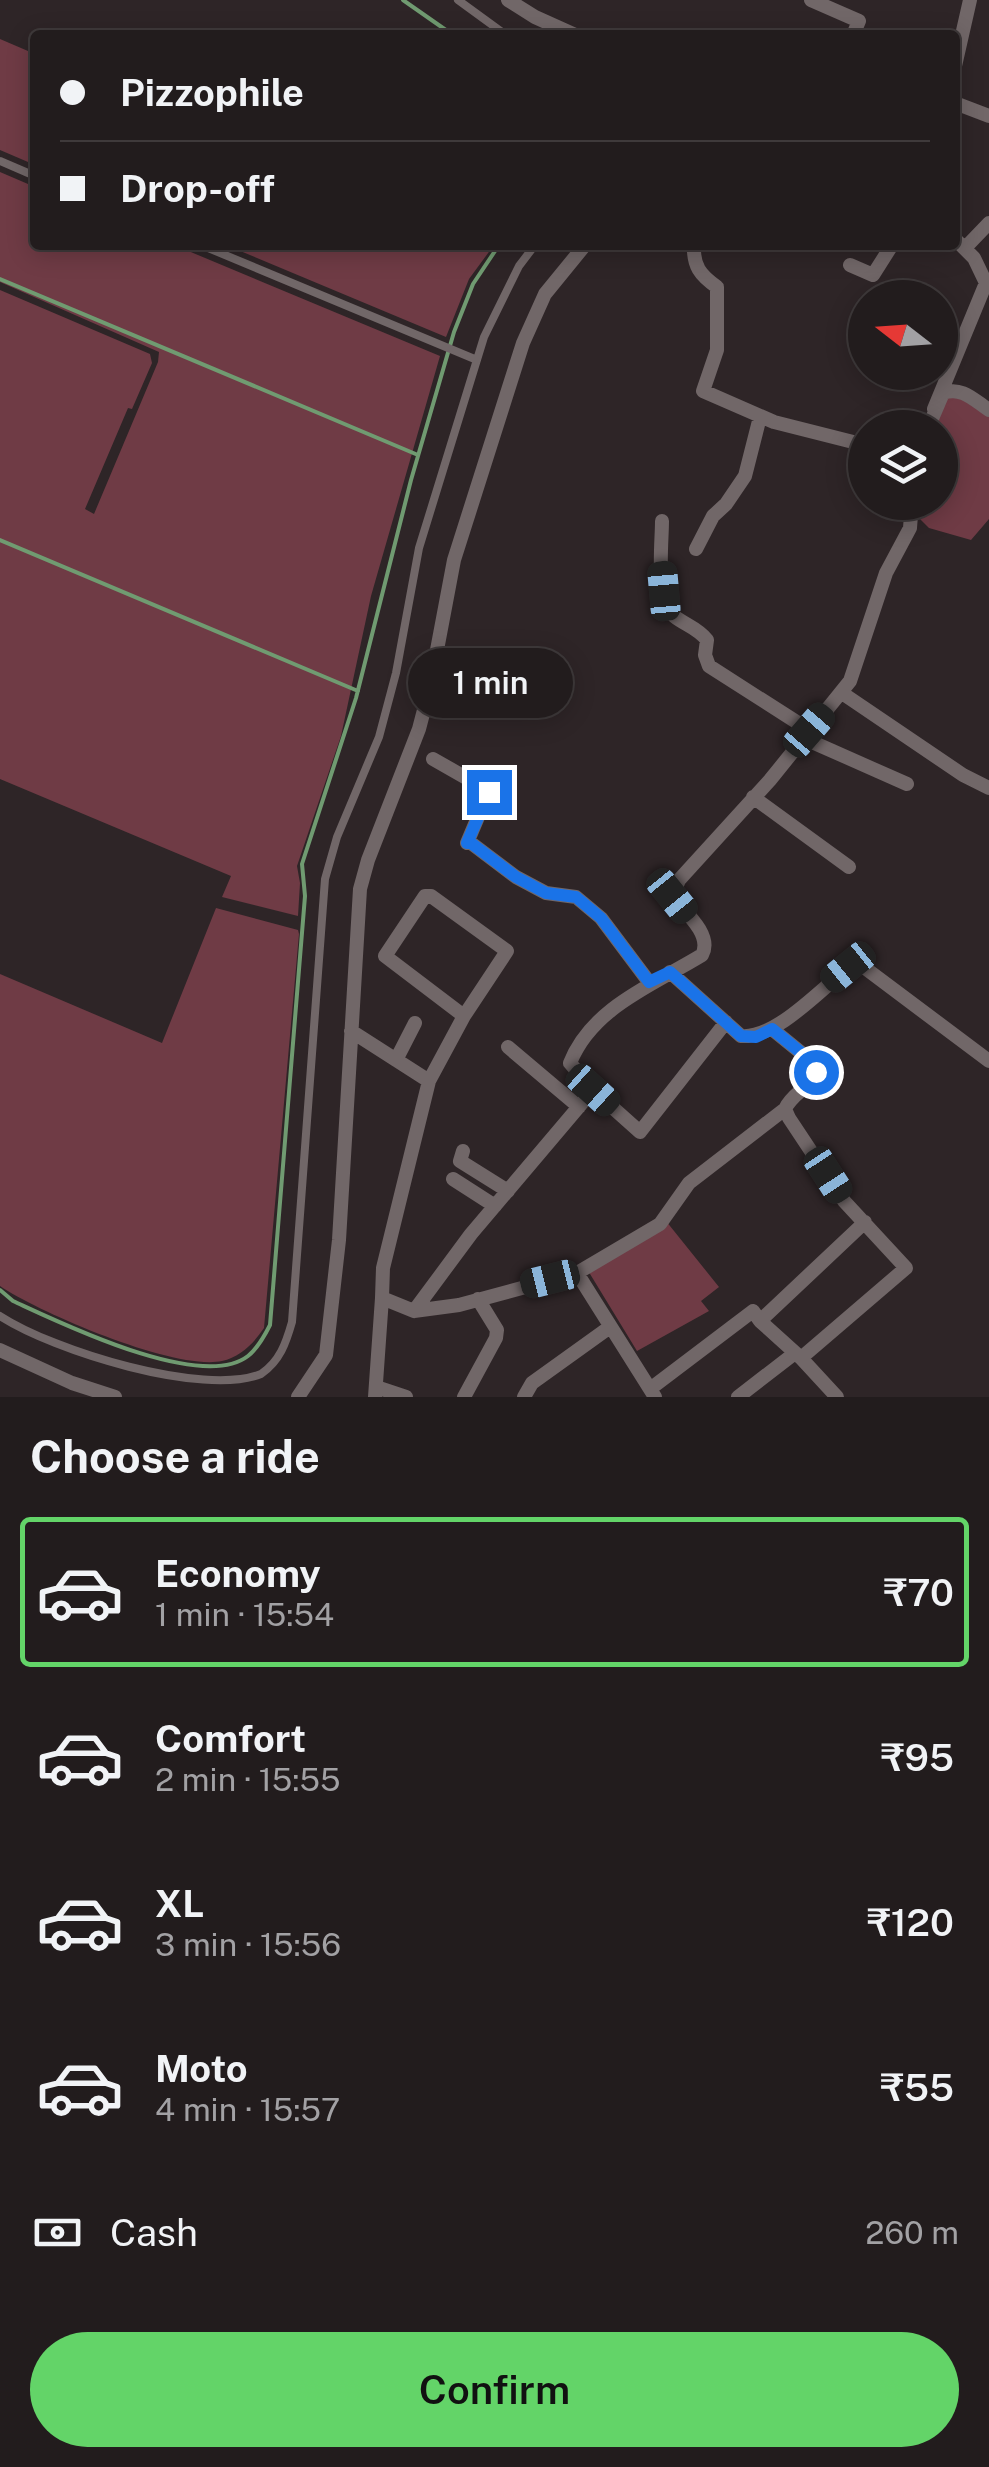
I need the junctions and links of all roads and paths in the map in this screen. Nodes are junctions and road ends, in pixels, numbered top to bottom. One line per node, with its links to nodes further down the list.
1 (458, 0): 5 (lane)
2 (508, 0): 6 (street)
3 (811, 0): 7 (street)
4 (970, 0): 8 (street)
5 (499, 30)
6 (564, 30)
7 (856, 30)
8 (960, 44)
9 (960, 105): 10 (street)
10 (989, 116)
11 (0, 161): 12 (lane)
12 (30, 174)
13 (989, 223): 14 (street)
14 (960, 244): 22 (street)
15 (213, 250): 21 (lane)
16 (531, 250): 21 (lane)
17 (581, 250): 42 (street)
18 (694, 250): 24 (street)
19 (889, 250): 20 (street)
20 (850, 265)
21 (478, 360): 59 (lane)
22 (934, 409): 23 (street)
23 (989, 410)
24 (760, 417): 25 (street); 28 (street)
25 (848, 440)
26 (662, 520): 30 (street)
27 (911, 520): 29 (street)
28 (696, 548)
29 (842, 693): 30 (street); 33 (street)
30 (806, 734): 32 (street); 34 (street)
31 (433, 759): 37 (street)
32 (907, 784)
33 (989, 788)
34 (754, 797): 35 (street); 36 (street)
35 (849, 867)
36 (670, 972): 37 (street); 39 (street)
37 (649, 982): 47 (street)
38 (464, 1016): 38 (street); 46 (street)
39 (726, 1022): 41 (street); 47 (street)
40 (415, 1023): 44 (street)
41 (772, 1029): 45 (street); 49 (street)
42 (351, 1032): 44 (street); 67 (street)
43 (508, 1047): 48 (street)
44 (396, 1060): 46 (street)
45 (989, 1060)
46 (429, 1081): 56 (street)
47 (593, 1090): 48 (street)
48 (580, 1107): 52 (street)
49 (785, 1109): 54 (street); 55 (street)
50 (463, 1151): 52 (street)
51 (452, 1180): 53 (street)
52 (508, 1191): 53 (street)
53 (496, 1206): 58 (street)
54 (865, 1222): 60 (street); 63 (street)
55 (577, 1272): 57 (street); 61 (street)
56 (382, 1298): 58 (street); 64 (street)
57 (478, 1299): 58 (street); 69 (street)
58 (414, 1311)
59 (0, 1316)
60 (760, 1321): 63 (street); 65 (street)
61 (610, 1327): 65 (street); 70 (street)
62 (0, 1350): 66 (street)
63 (798, 1355): 71 (street); 72 (street)
64 (376, 1392): 68 (street)
65 (653, 1393)
66 (115, 1397)
67 (298, 1397)
68 (406, 1397)
69 (464, 1397)
70 (524, 1397)
71 (738, 1397)
72 (836, 1397)

